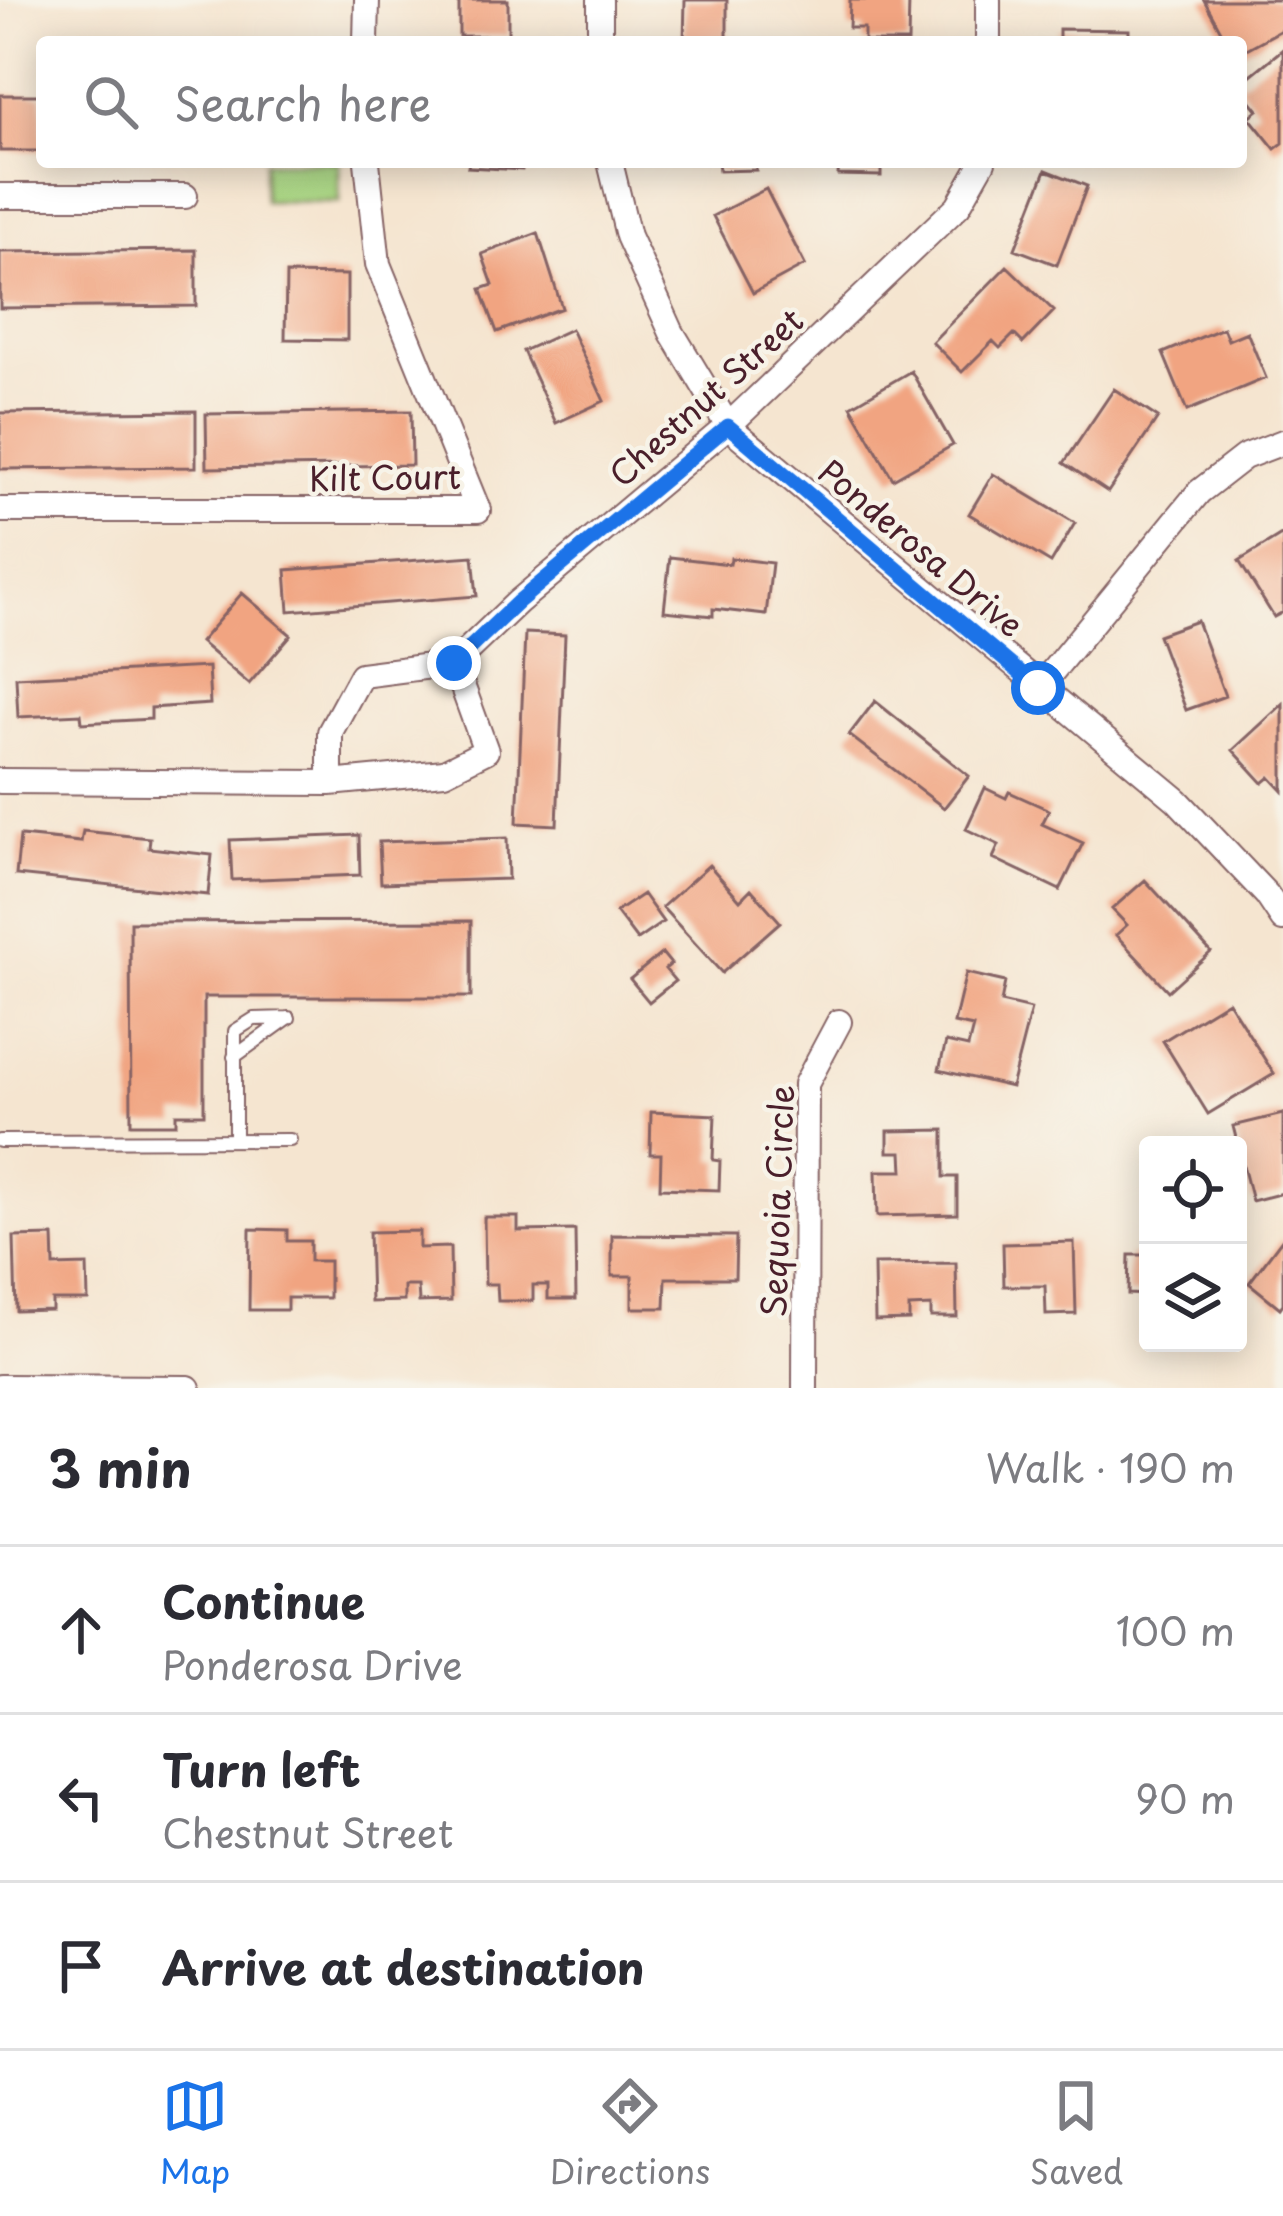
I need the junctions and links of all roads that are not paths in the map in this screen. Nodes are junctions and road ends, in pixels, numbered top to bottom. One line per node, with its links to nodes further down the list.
1 (367, 0): 4 (street)
2 (600, 0): 5 (street)
3 (988, 0): 6 (street)
4 (366, 36)
5 (600, 36)
6 (988, 36)
7 (368, 168): 14 (street, Kilt Court)
8 (611, 168): 12 (street, Ponderosa Drive)
9 (980, 168): 12 (street, Chestnut Street)
10 (0, 196): 11 (street)
11 (185, 196)
12 (728, 426): 15 (street, Chestnut Street); 16 (street, Ponderosa Drive)
13 (1283, 442): 16 (street)
14 (0, 510)
15 (454, 663): 18 (street); 18 (street)
16 (1038, 688): 19 (street, Ponderosa Drive)
17 (0, 781): 18 (street)
18 (330, 783)
19 (1283, 920)
20 (839, 1022): 27 (street, Sequoia Circle)
21 (234, 1058): 21 (lane); 22 (lane)
22 (235, 1140): 23 (lane); 24 (lane)
23 (290, 1140)
24 (0, 1142)
25 (0, 1387): 26 (street)
26 (188, 1388)
27 (805, 1388)

